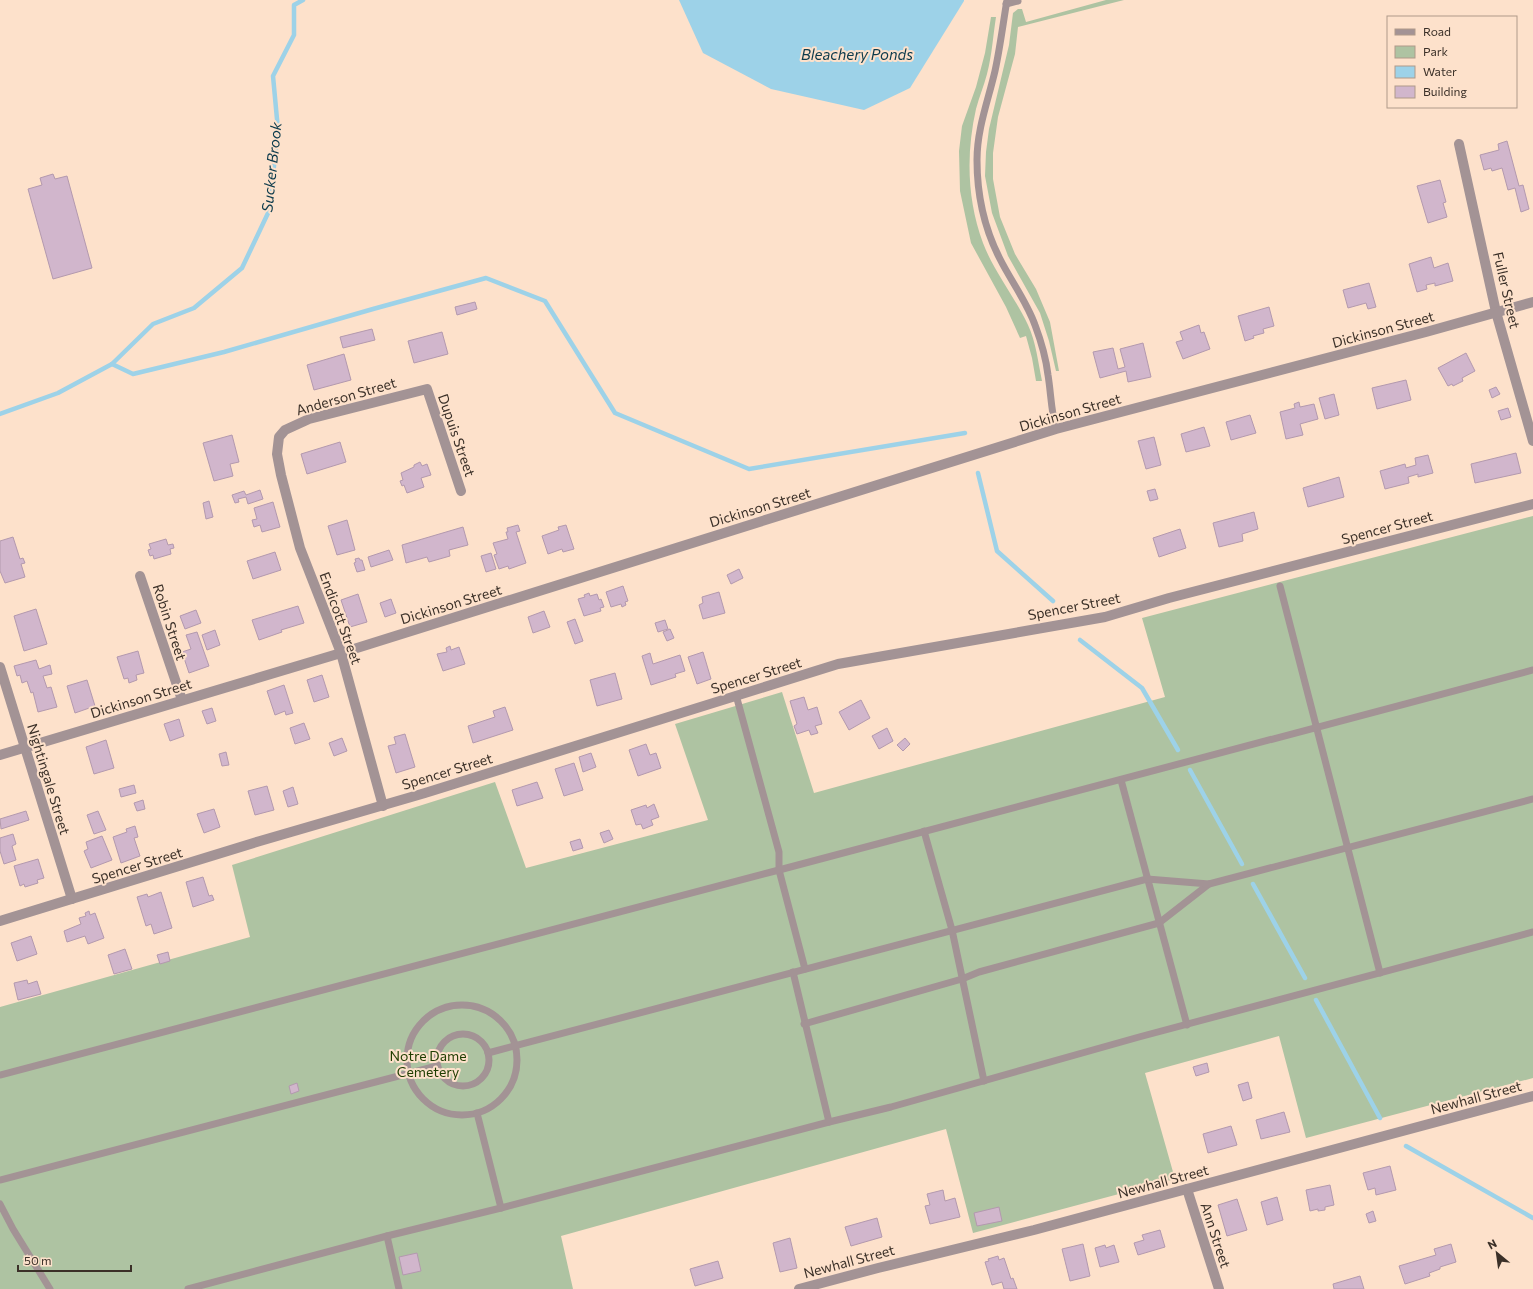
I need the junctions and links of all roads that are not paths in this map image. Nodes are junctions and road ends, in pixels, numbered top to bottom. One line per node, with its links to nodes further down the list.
1 (1018, 1): 2 (lane)
2 (1006, 2): 7 (lane)
3 (1459, 144): 5 (street, Fuller Street)
4 (1533, 302): 5 (street, Dickinson Street)
5 (1496, 312): 7 (street, Dickinson Street); 9 (street, Fuller Street)
6 (427, 389): 8 (street, Anderson Street); 10 (street, Dupuis Street)
7 (1056, 429): 14 (street, Dickinson Street)
8 (279, 439): 14 (street, Endicott Street)
9 (1533, 441)
10 (461, 491)
11 (1533, 504): 17 (street, Spencer Street)
12 (140, 576): 18 (street, Robin Street)
13 (1280, 586): 19 (lane)
14 (341, 653): 18 (street, Dickinson Street); 24 (street, Endicott Street)
15 (0, 667): 20 (street, Nightingale Street)
16 (1533, 670): 19 (lane)
17 (736, 695): 24 (street, Spencer Street); 27 (lane)
18 (182, 700): 20 (street, Dickinson Street)
19 (1317, 728): 22 (lane); 26 (lane)
20 (25, 747): 21 (street, Dickinson Street); 30 (street, Nightingale Street)
21 (0, 755)
22 (1120, 780): 25 (lane); 28 (lane)
23 (1533, 799): 26 (lane)
24 (383, 806): 30 (street, Spencer Street)
25 (924, 832): 27 (lane); 33 (lane)
26 (1348, 848): 29 (lane); 37 (lane)
27 (779, 870): 35 (lane); 45 (lane)
28 (1147, 879): 29 (lane); 32 (lane); 33 (lane)
29 (1209, 884): 32 (lane)
30 (72, 899): 31 (street, Spencer Street)
31 (0, 921)
32 (1159, 923): 38 (lane); 40 (lane)
33 (952, 930): 35 (lane); 38 (lane)
34 (1533, 932): 37 (lane)
35 (805, 969): 36 (lane)
36 (792, 972): 39 (lane); 41 (lane)
37 (1380, 973): 40 (lane)
38 (962, 979): 39 (lane); 46 (lane)
39 (804, 1024): 49 (lane)
40 (1187, 1024): 46 (lane)
41 (516, 1046): 42 (lane); 44 (lane); 48 (lane)
42 (488, 1053): 43 (lane); 43 (lane)
43 (437, 1066): 44 (lane)
44 (408, 1074): 48 (lane); 50 (lane)
45 (0, 1075)
46 (984, 1081): 49 (lane)
47 (1533, 1096): 51 (street, Newhall Street)
48 (477, 1113): 53 (lane)
49 (828, 1122): 53 (lane)
50 (0, 1180)
51 (1187, 1188): 58 (street, Newhall Street); 59 (street, Ann Street)
52 (0, 1204): 55 (lane)
53 (501, 1208): 54 (lane)
54 (387, 1236): 56 (lane); 57 (lane)
55 (50, 1289)
56 (188, 1289)
57 (399, 1289)
58 (799, 1289)
59 (1219, 1289)

